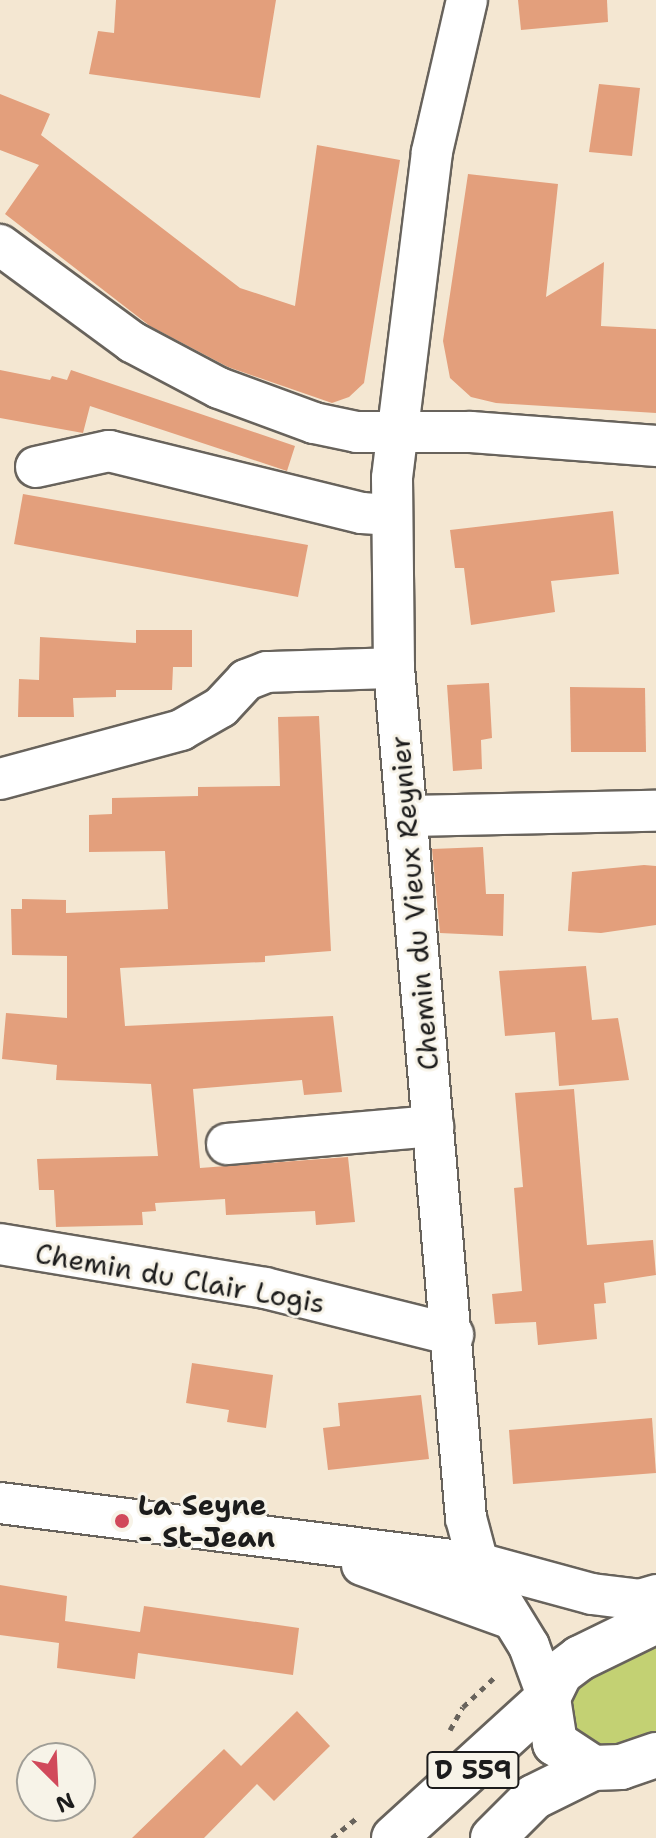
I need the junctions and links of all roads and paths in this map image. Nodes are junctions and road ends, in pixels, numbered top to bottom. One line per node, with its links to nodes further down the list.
1 (467, 0): 3 (street, Chemin du Vieux Reynier)
2 (0, 245): 3 (street)
3 (399, 433): 4 (street); 6 (street, Chemin du Vieux Reynier)
4 (656, 446)
5 (36, 467): 6 (street)
6 (389, 515): 7 (street, Chemin du Vieux Reynier)
7 (394, 668): 8 (street); 10 (street, Chemin du Vieux Reynier)
8 (0, 779)
9 (656, 811): 10 (street)
10 (407, 816): 11 (street, Chemin du Vieux Reynier)
11 (433, 1126): 12 (street); 14 (street, Chemin du Vieux Reynier)
12 (227, 1144)
13 (0, 1244): 14 (street, Chemin du Clair Logis)
14 (453, 1335): 17 (street, Chemin du Vieux Reynier)
15 (0, 1503): 16 (street)
16 (294, 1540): 17 (street); 19 (street)
17 (478, 1563): 18 (street); 19 (street, Chemin du Vieux Reynier)
18 (656, 1595)
19 (512, 1619): 21 (street, Chemin du Vieux Reynier)
20 (656, 1621): 21 (main road)
21 (548, 1698): 23 (main road); 24 (main road, D 559)
22 (656, 1755): 23 (main road)
23 (593, 1768): 25 (main road, D 559)
24 (394, 1838)
25 (493, 1838)

